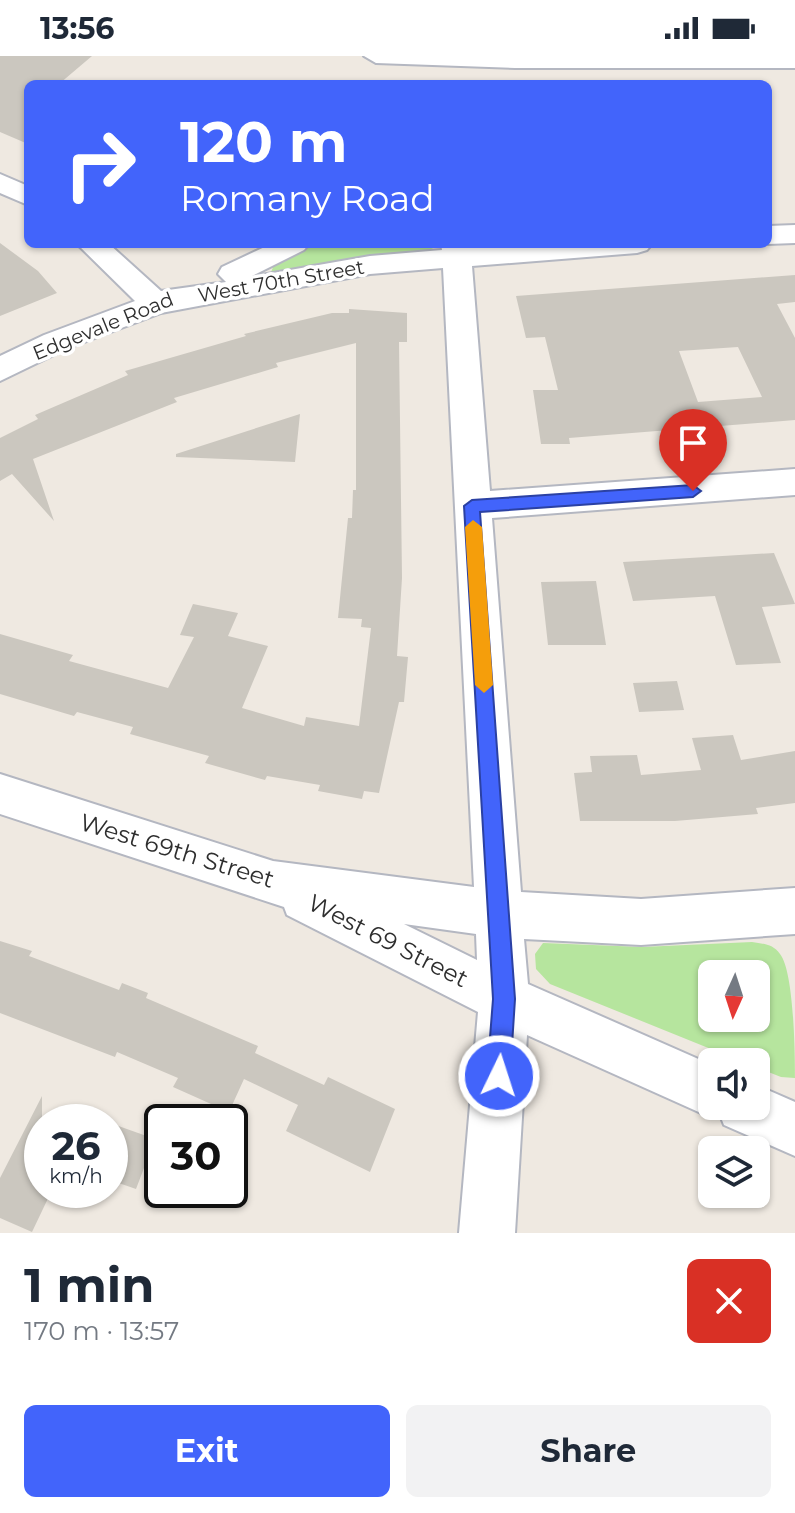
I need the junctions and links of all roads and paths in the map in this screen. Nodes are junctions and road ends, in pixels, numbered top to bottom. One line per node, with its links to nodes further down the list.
1 (376, 56): 2 (street)
2 (517, 59): 3 (street); 4 (street)
3 (795, 61)
4 (499, 80)
5 (0, 182): 6 (street)
6 (24, 195)
7 (795, 234): 8 (street)
8 (772, 235)
9 (96, 248): 13 (street)
10 (286, 248): 13 (street, Edgevale Road)
11 (517, 248): 12 (street, West 70th Street)
12 (457, 250): 13 (street, West 70th Street); 16 (street)
13 (157, 304): 14 (street, Edgevale Road)
14 (0, 370)
15 (795, 482): 16 (street)
16 (472, 506): 20 (street)
17 (0, 794): 18 (street, West 69th Street)
18 (273, 883): 20 (street, West 69th Street); 21 (street, West 69 Street)
19 (795, 911): 20 (street, West 69th Street)
20 (499, 914): 21 (street)
21 (504, 999): 22 (street); 25 (street)
22 (698, 1086)
23 (770, 1118): 24 (street)
24 (795, 1129)
25 (487, 1233)

